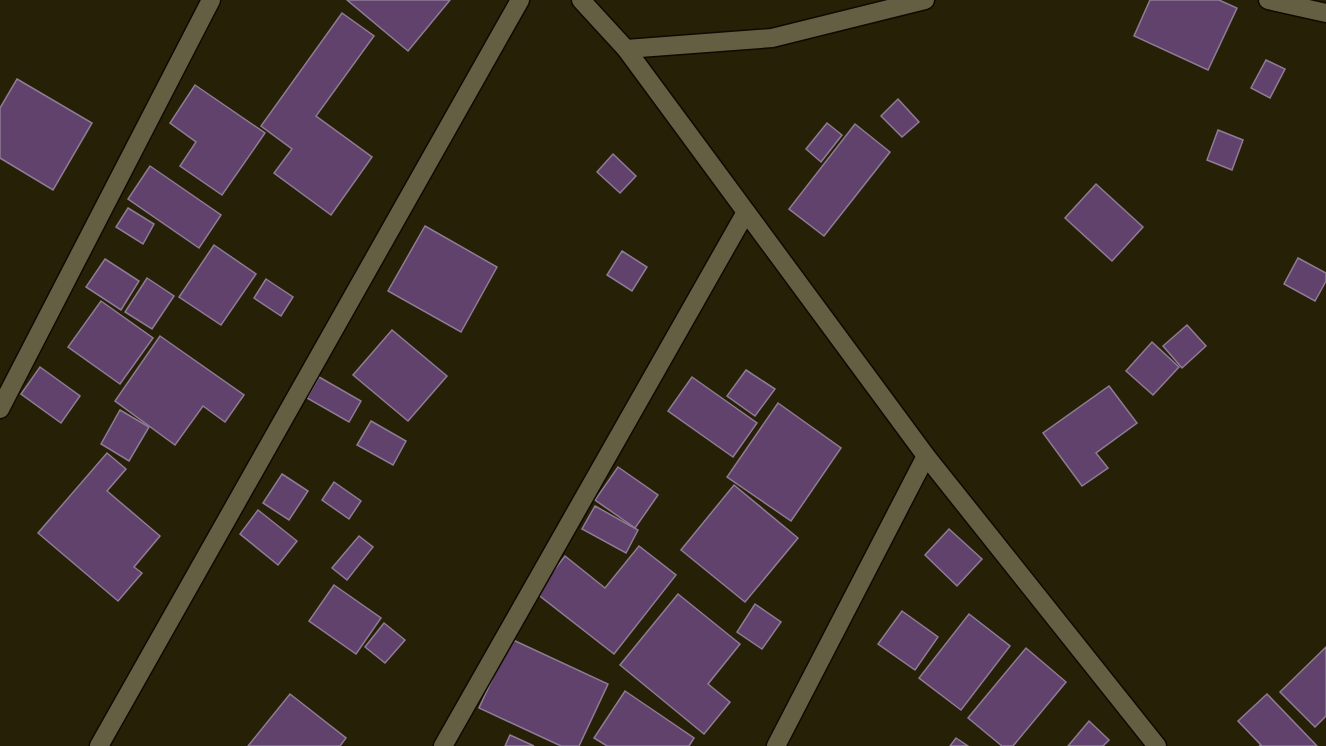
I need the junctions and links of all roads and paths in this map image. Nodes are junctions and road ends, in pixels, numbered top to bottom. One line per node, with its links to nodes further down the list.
1 (211, 0): 9 (street)
2 (520, 0): 12 (street)
3 (581, 0): 7 (street)
4 (925, 0): 7 (street)
5 (1268, 0): 6 (street)
6 (1326, 13)
7 (626, 49): 8 (street)
8 (746, 212): 10 (street); 13 (street)
9 (0, 409)
10 (926, 456): 11 (street); 14 (street)
11 (1154, 745)
12 (99, 746)
13 (443, 746)
14 (776, 746)

